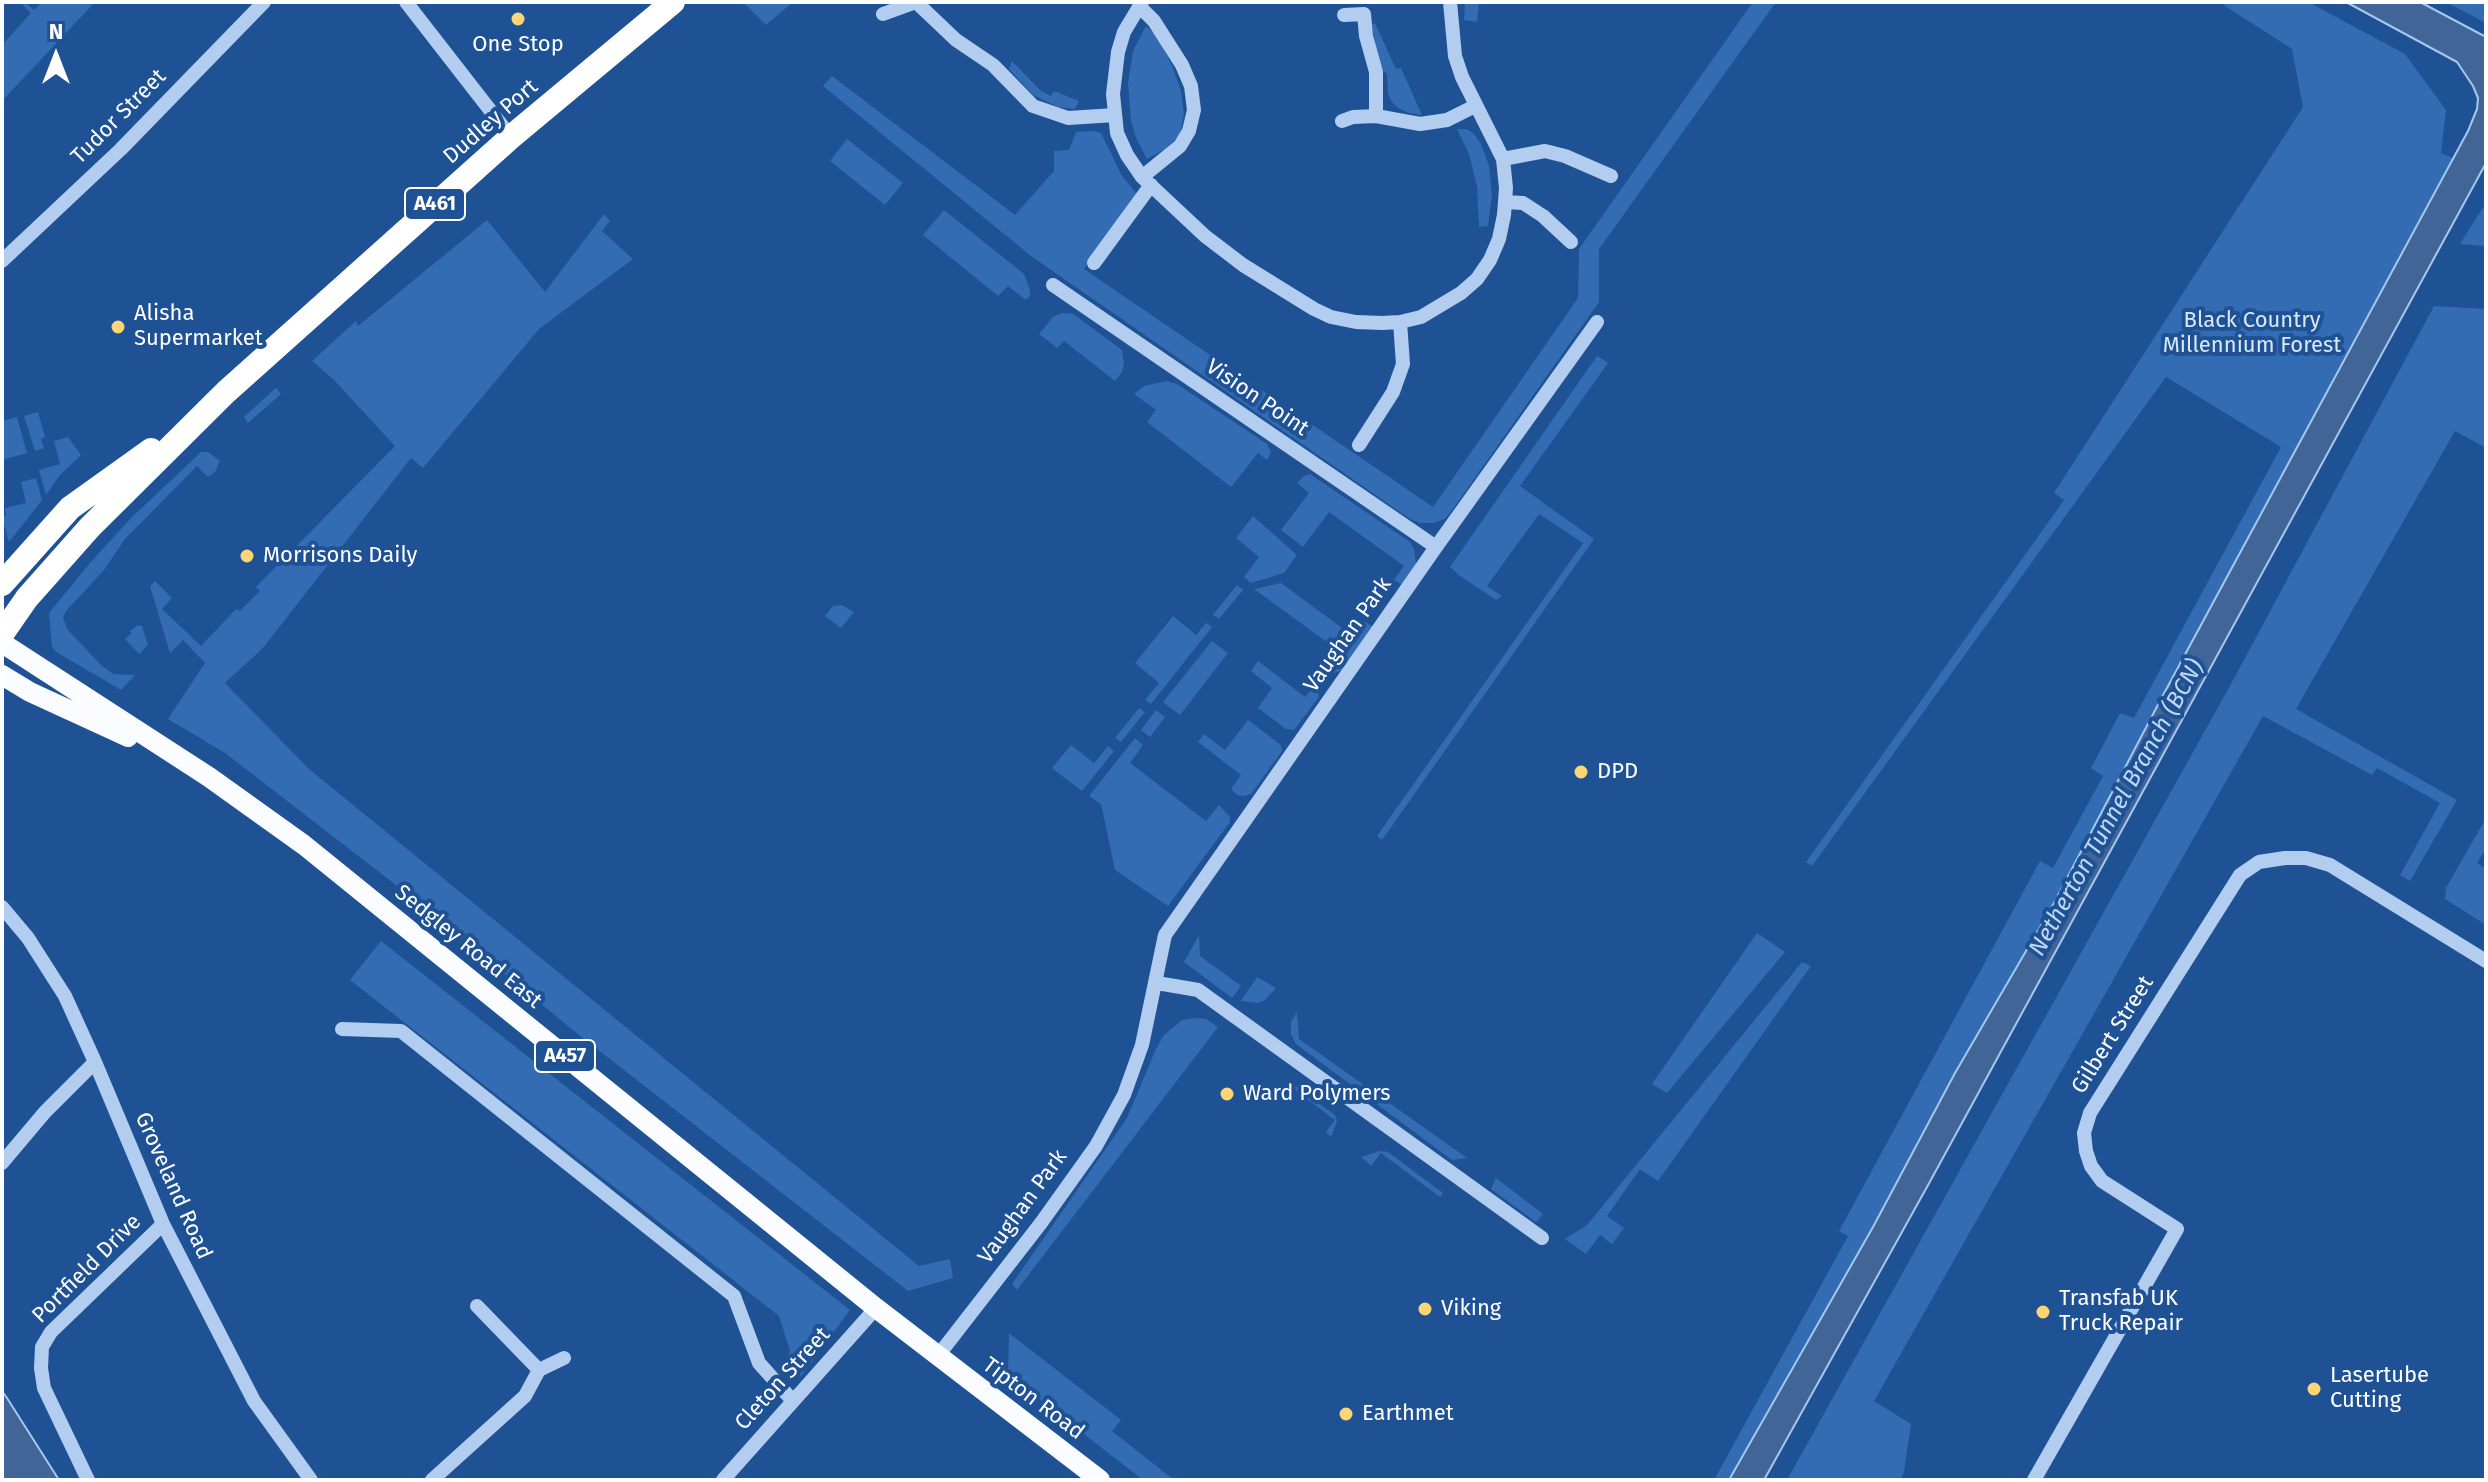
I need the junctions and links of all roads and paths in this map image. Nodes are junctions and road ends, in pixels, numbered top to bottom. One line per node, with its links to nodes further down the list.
1 (264, 2): 19 (street, Tudor Street)
2 (406, 2): 13 (street)
3 (673, 2): 13 (highway, Dudley Port / A461)
4 (1450, 2): 9 (street)
5 (917, 3): 7 (street); 10 (street)
6 (1140, 4): 10 (street); 16 (street)
7 (883, 14)
8 (1344, 15): 11 (street)
9 (1475, 106): 11 (street); 14 (street)
10 (1115, 115): 16 (street)
11 (1376, 116): 12 (street)
12 (1342, 121)
13 (511, 137): 24 (highway, Dudley Port / A461)
14 (1503, 159): 15 (street); 17 (street)
15 (1611, 176)
16 (1146, 181): 20 (street); 22 (street)
17 (1505, 202): 18 (street); 22 (street)
18 (1571, 242)
19 (2, 261)
20 (1094, 263)
21 (1053, 285): 26 (street, Vision Point)
22 (1400, 322): 25 (street)
23 (1597, 322): 26 (street, Vaughan Park)
24 (203, 413): 27 (highway, Dudley Port / A461); 28 (highway, Dudley Port / A461)
25 (1359, 445)
26 (1436, 547): 34 (street, Vaughan Park)
27 (2, 584)
28 (2, 634)
29 (2, 643): 31 (main road, Sedgley Road East / A457)
30 (2, 675): 31 (main road, Sedgley Road East / A457)
31 (187, 763): 41 (main road, Sedgley Road East / A457)
32 (2, 907): 36 (street, Groveland Road)
33 (2486, 961): 51 (street, Gilbert Street)
34 (1157, 983): 39 (street); 42 (street, Vaughan Park)
35 (342, 1029): 45 (street)
36 (95, 1062): 37 (street); 38 (street, Groveland Road)
37 (2, 1163)
38 (163, 1224): 46 (street, Portfield Drive); 47 (street, Groveland Road)
39 (1542, 1238)
40 (477, 1306): 44 (street)
41 (876, 1308): 42 (main road, Sedgley Road East / A457); 45 (street, Cleton Street)
42 (937, 1357): 50 (main road, Tipton Road / A457)
43 (564, 1358): 44 (street)
44 (539, 1370): 48 (street)
45 (793, 1401): 49 (street, Cleton Street)
46 (88, 1480)
47 (311, 1480)
48 (432, 1480)
49 (723, 1480)
50 (1100, 1480)
51 (2034, 1480)

